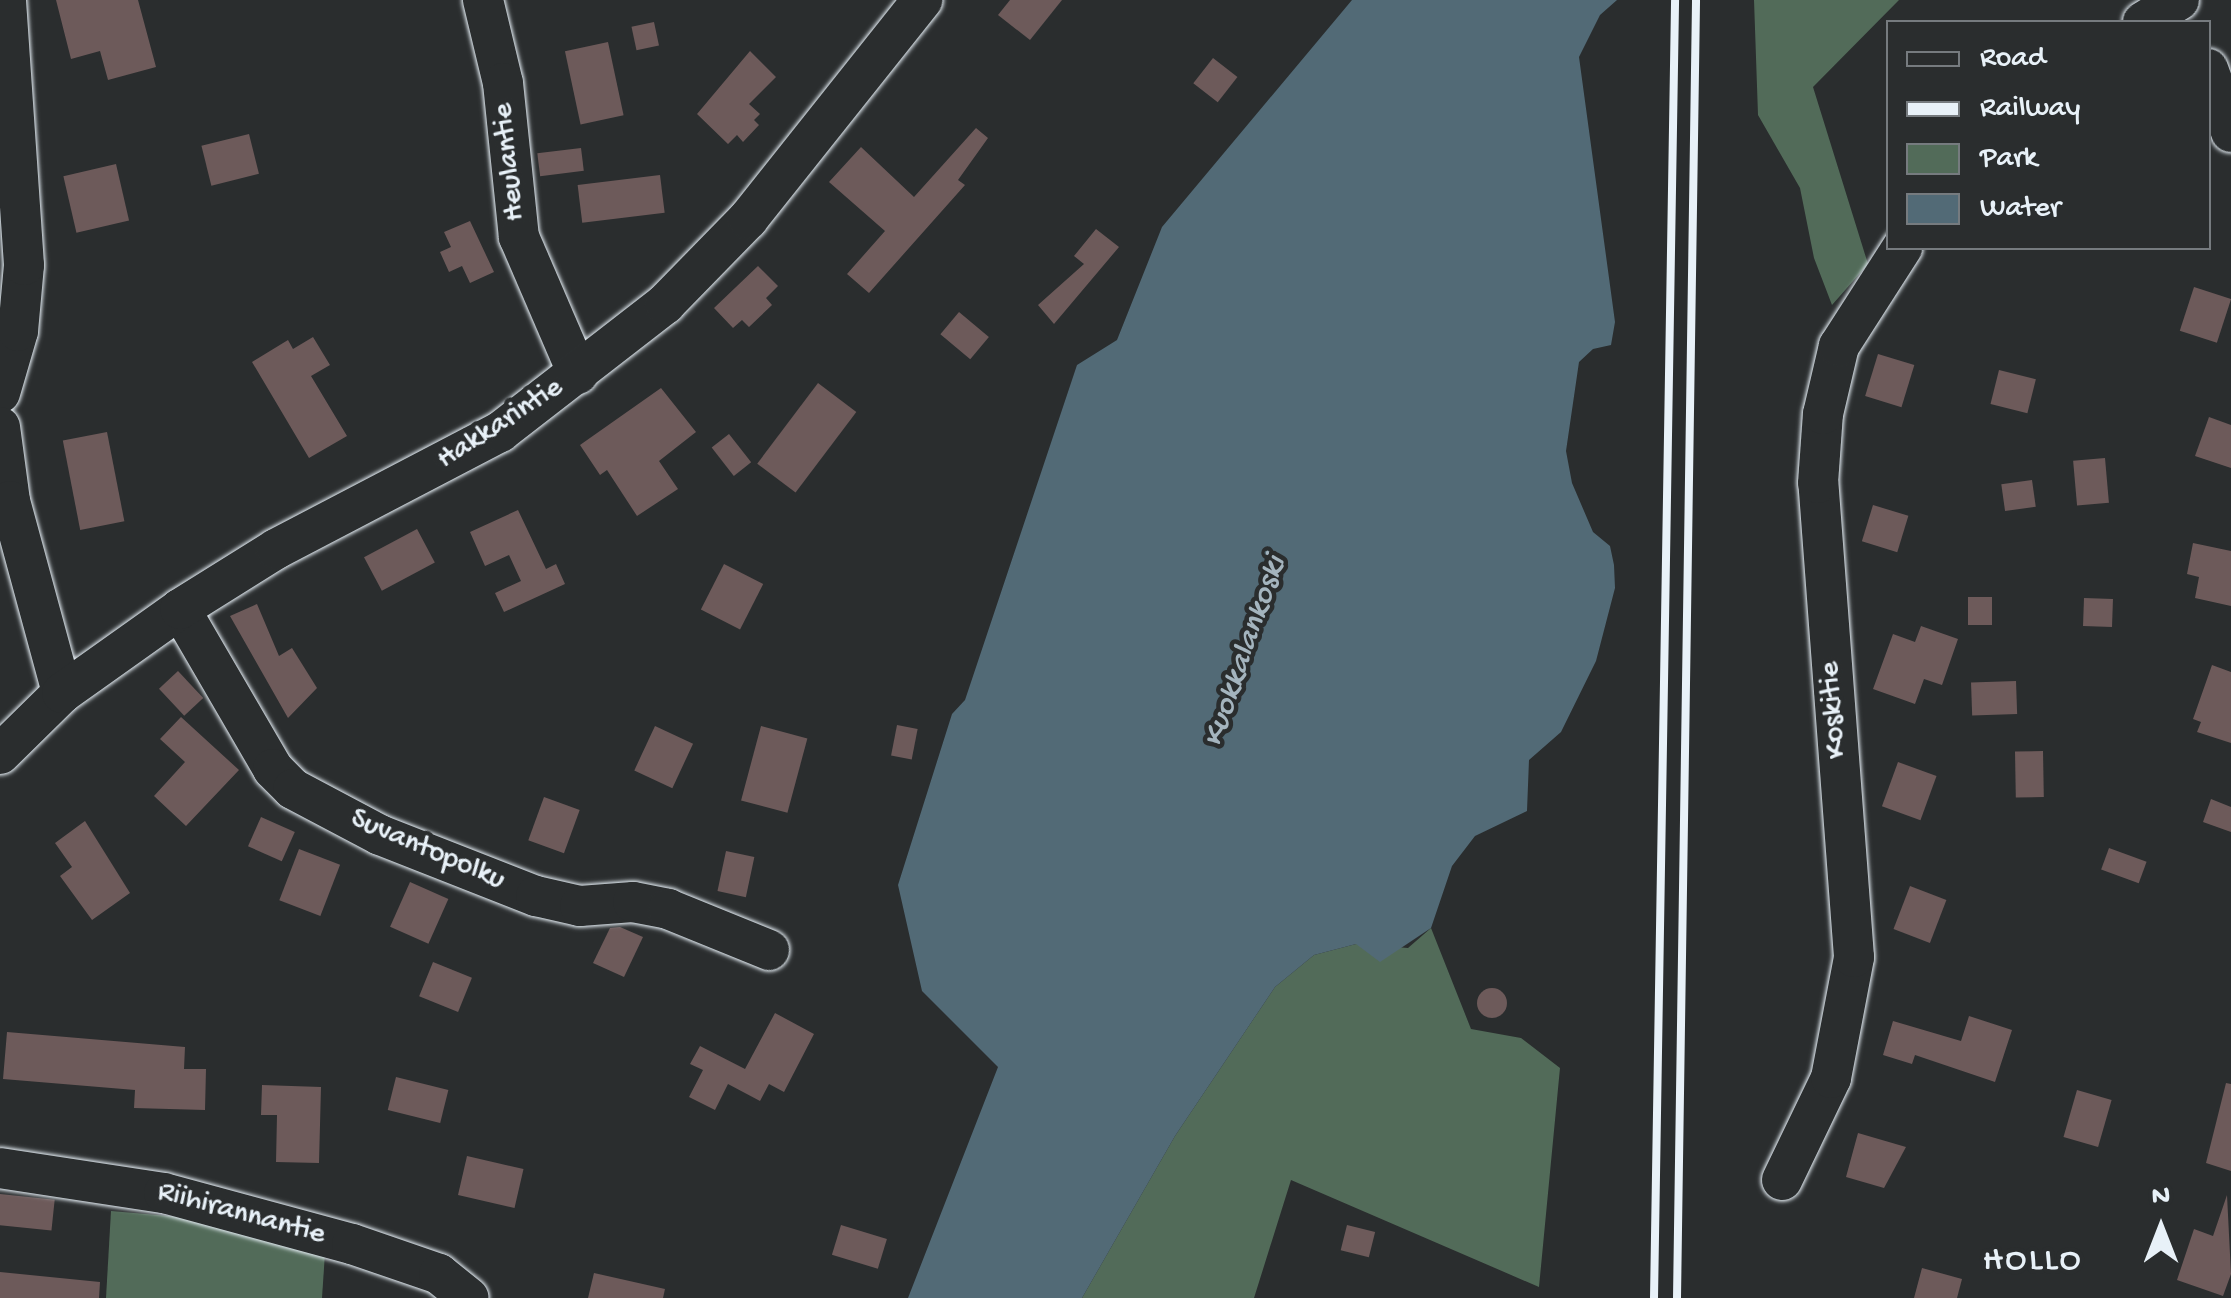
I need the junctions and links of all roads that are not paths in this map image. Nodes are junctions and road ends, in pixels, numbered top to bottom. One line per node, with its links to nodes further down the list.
1 (6, 0): 10 (street)
2 (483, 0): 9 (street, Heulantie)
3 (922, 0): 9 (street, Hakkarintie)
4 (2181, 0): 5 (street)
5 (2146, 20)
6 (2211, 77): 7 (street)
7 (2231, 132)
8 (1901, 250): 17 (street, Koskitie)
9 (578, 374): 12 (street, Hakkarintie)
10 (0, 393)
11 (0, 427): 13 (street)
12 (180, 610): 13 (street, Hakkarintie); 15 (street, Suvantopolku)
13 (62, 692): 14 (street, Hakkarintie)
14 (0, 754)
15 (769, 950)
16 (0, 1168): 18 (street, Riihirannantie)
17 (1782, 1180)
18 (469, 1298)

